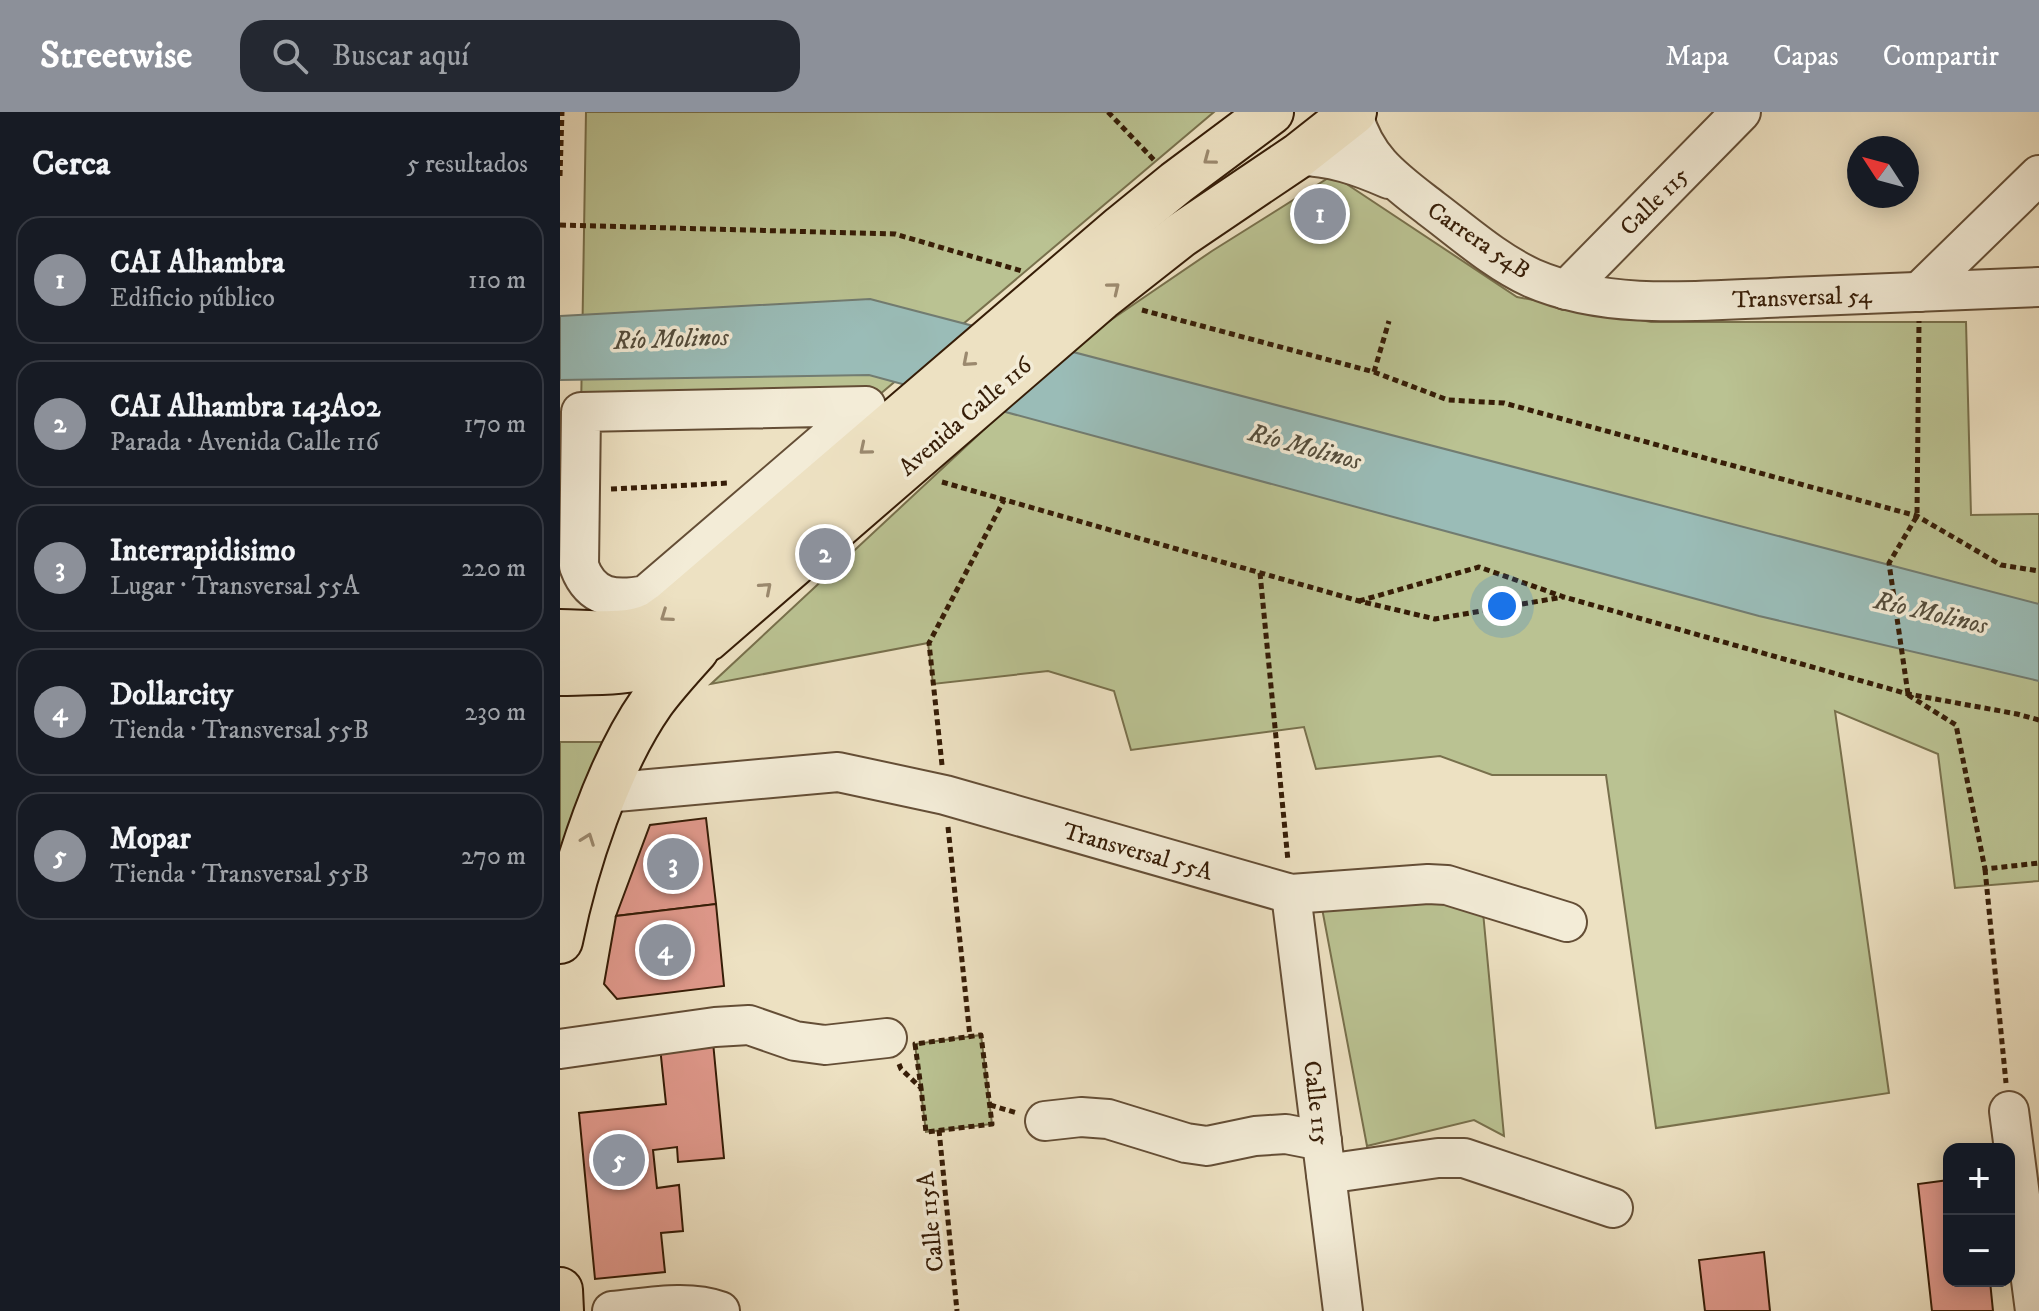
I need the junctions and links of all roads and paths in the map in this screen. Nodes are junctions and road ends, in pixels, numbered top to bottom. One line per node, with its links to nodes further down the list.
1 (562, 112): 8 (path)
2 (1108, 112): 10 (path)
3 (1271, 112): 10 (main road, Avenida Calle 116, one-way to 10)
4 (1353, 112): 6 (main road, Avenida Calle 116); 9 (street, Carrera 54B)
5 (1741, 112): 14 (street, Calle 115)
6 (1298, 156): 9 (street, Carrera 54B); 16 (main road, Avenida Calle 116, one-way to 6)
7 (2039, 175): 15 (street)
8 (560, 176)
9 (1396, 181): 14 (street, Carrera 54B)
10 (1176, 183): 12 (main road, Avenida Calle 116)
11 (560, 225): 12 (path)
12 (1059, 281): 28 (main road, Avenida Calle 116, one-way to 28)
13 (2039, 287): 15 (street, Transversal 54)
14 (1566, 290): 15 (street, Transversal 54)
15 (1919, 292): 23 (path)
16 (1101, 298): 18 (path); 19 (main road, Avenida Calle 116)
17 (1389, 321): 18 (path)
18 (1374, 372): 23 (path)
19 (902, 471): 22 (path); 29 (main road, Avenida Calle 116, one-way to 19)
20 (780, 480): 21 (path); 21 (street); 21 (street)
21 (580, 490)
22 (1004, 500): 25 (path); 36 (path)
23 (1917, 516): 24 (path); 31 (path)
24 (2039, 571)
25 (1260, 572): 27 (path); 39 (path)
26 (1564, 597): 27 (path); 27 (path); 31 (path)
27 (1359, 601)
28 (560, 632)
29 (707, 639): 30 (main road, Avenida Calle 116); 33 (main road)
30 (560, 673)
31 (1906, 694): 32 (path); 38 (path)
32 (2039, 720)
33 (627, 745): 34 (street, Transversal 55A); 35 (main road)
34 (708, 783): 35 (street, Transversal 55A); 36 (street, Transversal 55A)
35 (605, 793): 41 (main road, one-way to 35)
36 (945, 795): 39 (street, Transversal 55A); 42 (path)
37 (2039, 863): 38 (path)
38 (1985, 869): 45 (path)
39 (1291, 894): 40 (street, Transversal 55A); 48 (street, Calle 115)
40 (1567, 922)
41 (560, 941)
42 (970, 1037): 47 (path); 47 (path)
43 (887, 1038): 44 (street)
44 (560, 1049)
45 (2009, 1111): 50 (street)
46 (1045, 1121): 48 (street)
47 (939, 1130): 55 (path, Calle 115A)
48 (1324, 1157): 49 (street); 56 (street, Calle 115)
49 (1613, 1208)
50 (2034, 1262): 57 (street)
51 (560, 1290): 52 (main road)
52 (561, 1311)
53 (612, 1311): 54 (street)
54 (720, 1311)
55 (957, 1311)
56 (1343, 1311)
57 (2035, 1311)

